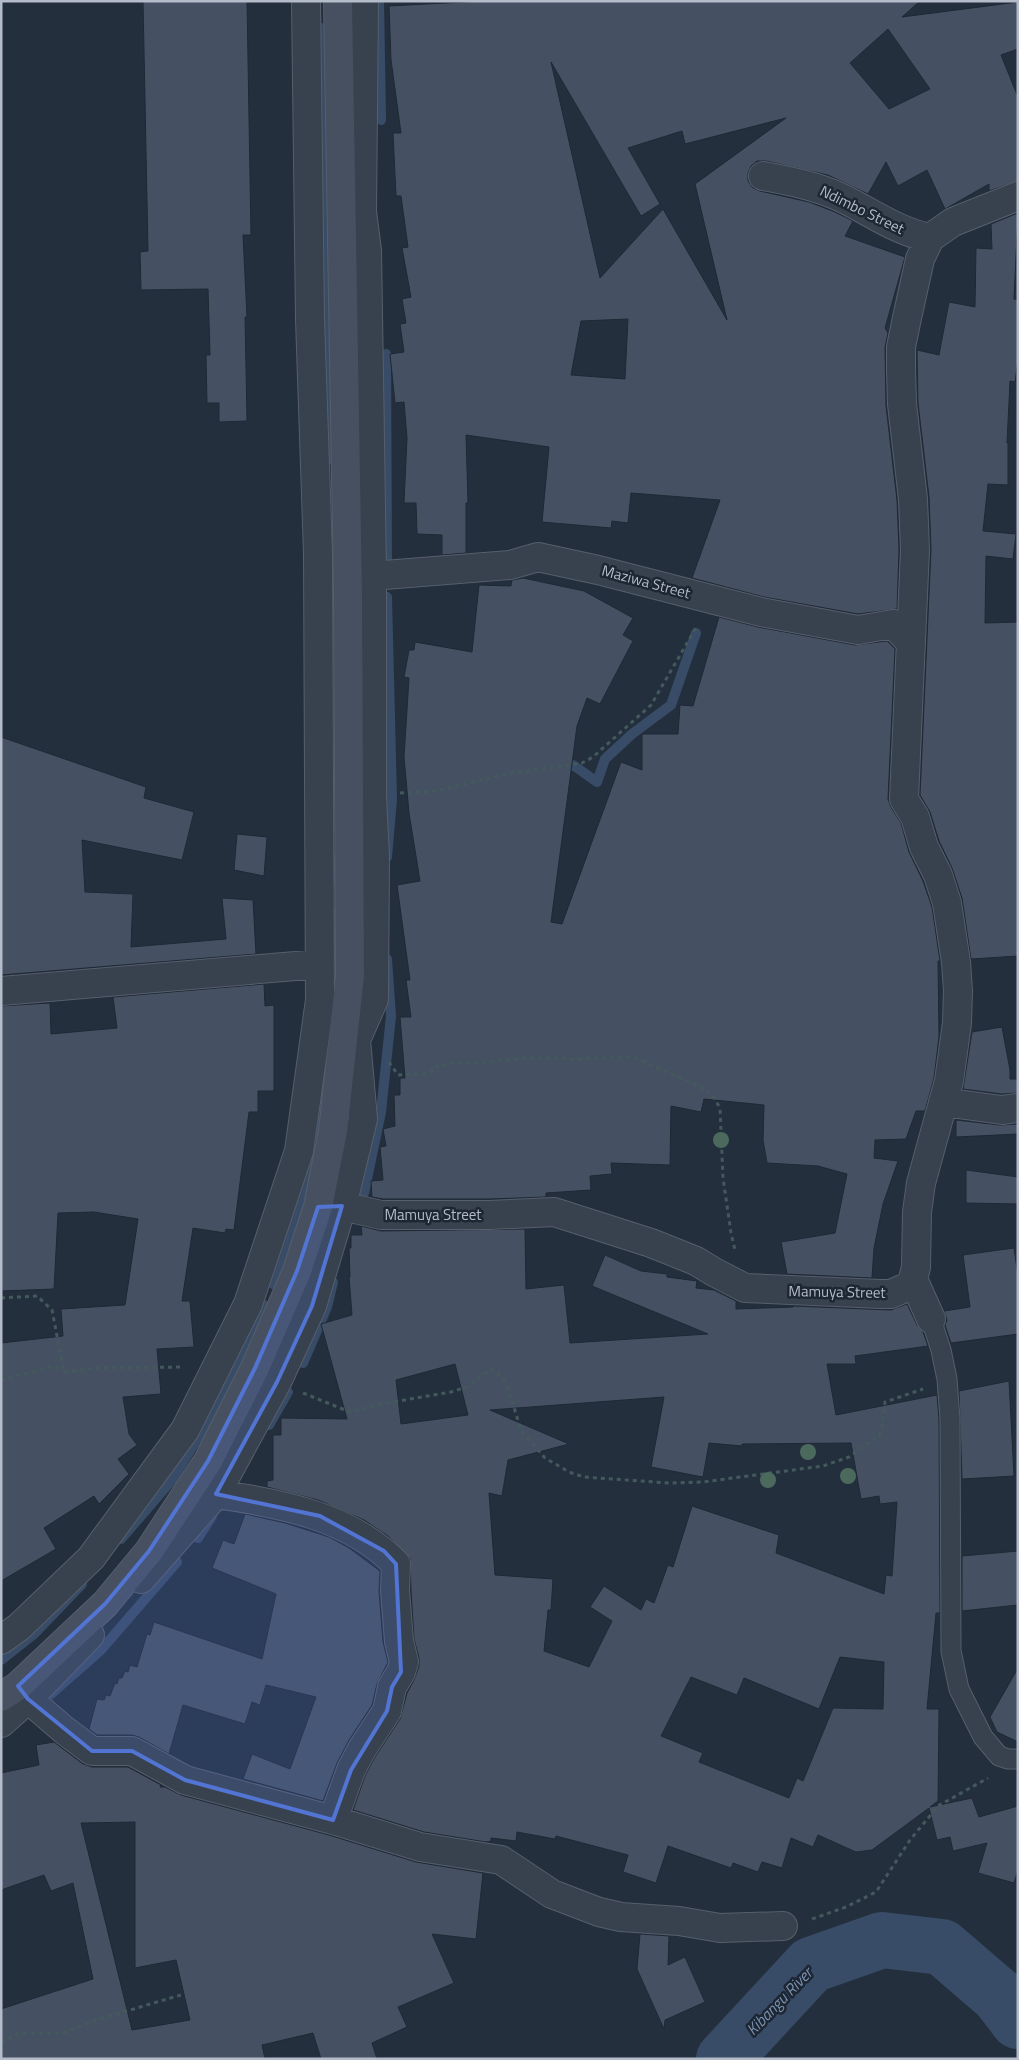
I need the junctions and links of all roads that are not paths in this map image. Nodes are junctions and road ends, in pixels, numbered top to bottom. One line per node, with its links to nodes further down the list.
1 (306, 1): 9 (street)
2 (338, 1): 13 (main road)
3 (364, 1): 7 (street)
4 (763, 176): 6 (street, Ndimbo Street)
5 (1018, 196): 6 (street)
6 (930, 238): 8 (street)
7 (372, 576): 8 (street, Maziwa Street); 13 (street)
8 (910, 642): 11 (street)
9 (319, 964): 10 (street); 17 (street)
10 (1, 992)
11 (942, 1102): 12 (street); 14 (street)
12 (1018, 1108)
13 (330, 1206): 14 (street, Mamuya Street); 16 (street); 18 (main road)
14 (913, 1279): 15 (street)
15 (931, 1319): 20 (lane)
16 (216, 1494): 18 (street); 21 (street)
17 (1, 1640)
18 (16, 1694): 19 (street); 21 (street)
19 (1, 1723)
20 (1018, 1759)
21 (333, 1820): 22 (street)
22 (783, 1926)

